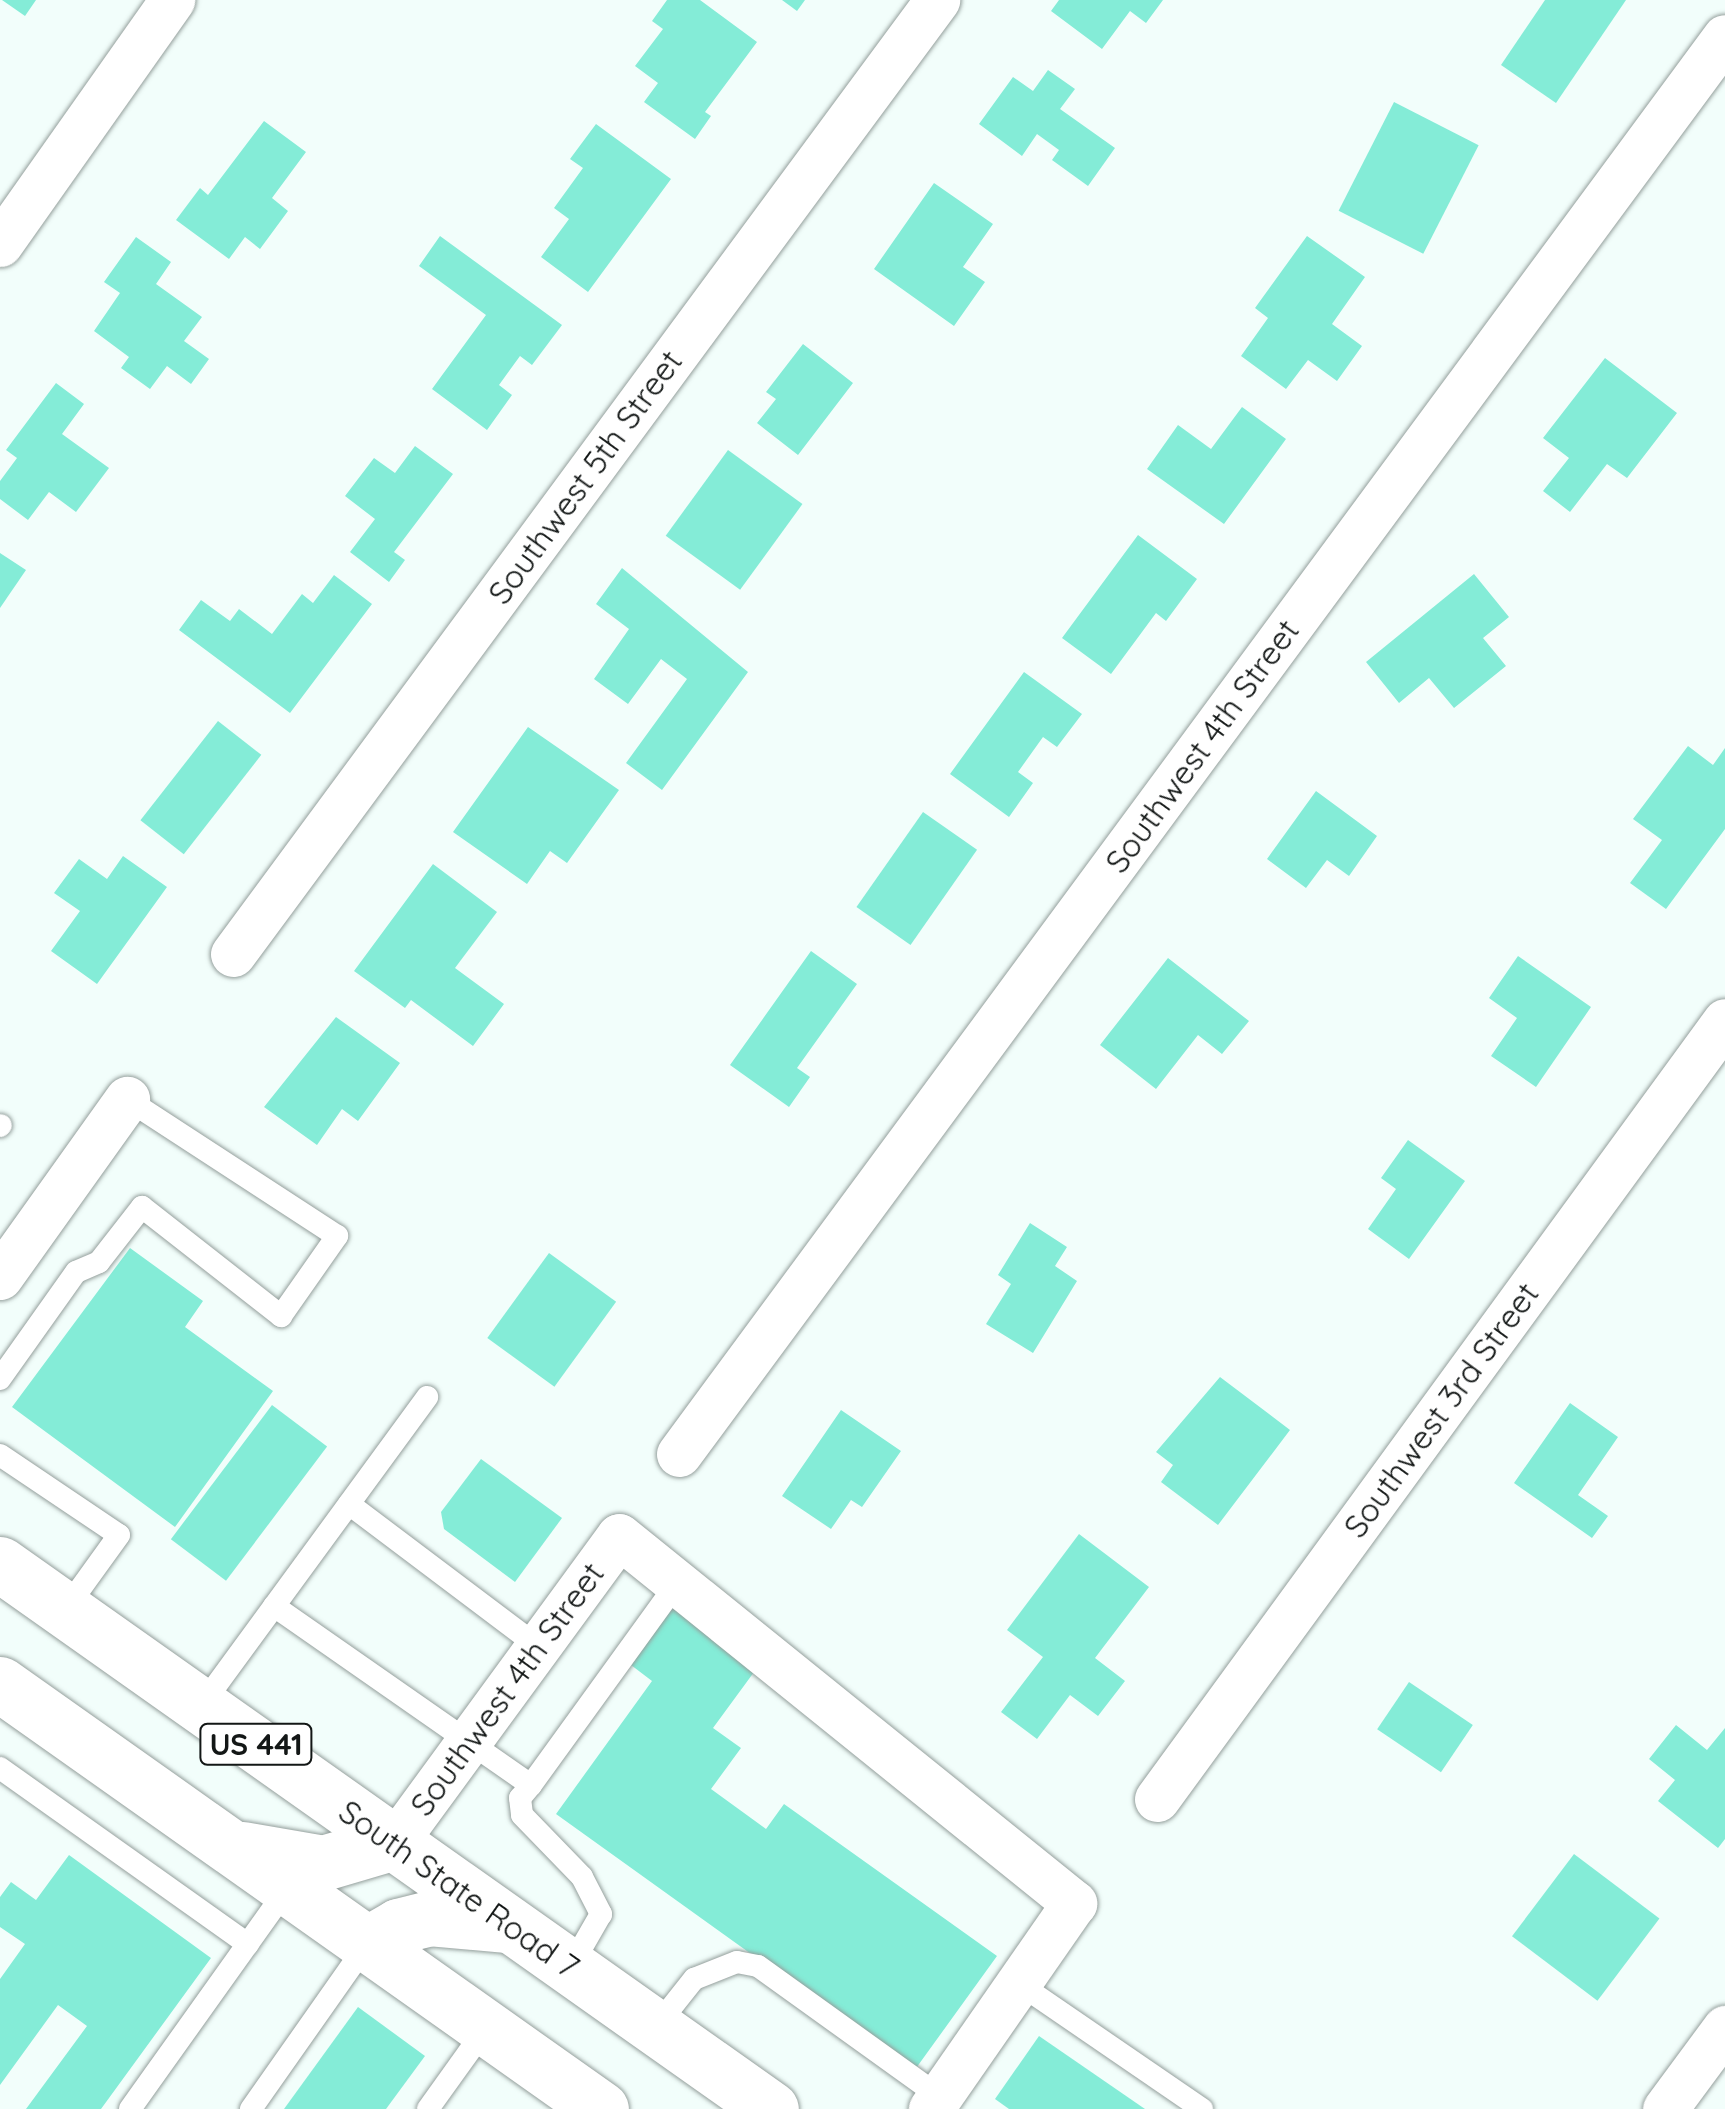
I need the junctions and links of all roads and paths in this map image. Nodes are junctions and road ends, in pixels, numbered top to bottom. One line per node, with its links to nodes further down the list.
1 (172, 0): 4 (street)
2 (937, 0): 5 (street, Southwest 5th Street)
3 (1725, 37): 11 (street, Southwest 4th Street)
4 (0, 244)
5 (233, 954)
6 (1725, 1020): 24 (street, Southwest 3rd Street)
7 (126, 1099): 8 (street); 9 (lane)
8 (0, 1278)
9 (0, 1379)
10 (428, 1397): 13 (lane)
11 (679, 1454)
12 (0, 1456): 17 (lane)
13 (349, 1504): 16 (lane); 18 (lane)
14 (0, 1564): 17 (main road, South State Road 7 / US 441)
15 (678, 1583): 18 (street, Southwest 4th Street); 23 (lane); 32 (street)
16 (274, 1606): 20 (lane); 21 (lane)
17 (66, 1610): 20 (main road, South State Road 7 / US 441)
18 (539, 1647): 21 (street, Southwest 4th Street)
19 (0, 1684): 26 (main road, US 441)
20 (201, 1706): 25 (main road, South State Road 7 / US 441)
21 (467, 1742): 23 (lane); 25 (street, Southwest 4th Street)
22 (0, 1768): 29 (lane)
23 (531, 1784): 31 (lane)
24 (1157, 1799)
25 (395, 1842): 26 (main road); 28 (main road, South State Road 7 / US 441)
26 (226, 1845): 27 (main road, US 441)
27 (287, 1889): 29 (lane); 30 (main road, US 441)
28 (510, 1925): 30 (main road); 31 (main road, South State Road 7 / US 441)
29 (248, 1944): 37 (lane)
30 (368, 1944): 33 (main road, US 441); 38 (lane)
31 (570, 1968): 34 (main road, South State Road 7 / US 441)
32 (1018, 1983): 36 (street); 42 (lane)
33 (486, 2028): 39 (lane); 40 (main road, US 441)
34 (655, 2028): 36 (lane); 41 (main road, South State Road 7 / US 441)
35 (1725, 2028): 43 (street)
36 (933, 2106)
37 (130, 2109)
38 (251, 2109)
39 (428, 2109)
40 (601, 2109)
41 (771, 2109)
42 (1202, 2109)
43 (1665, 2109)

